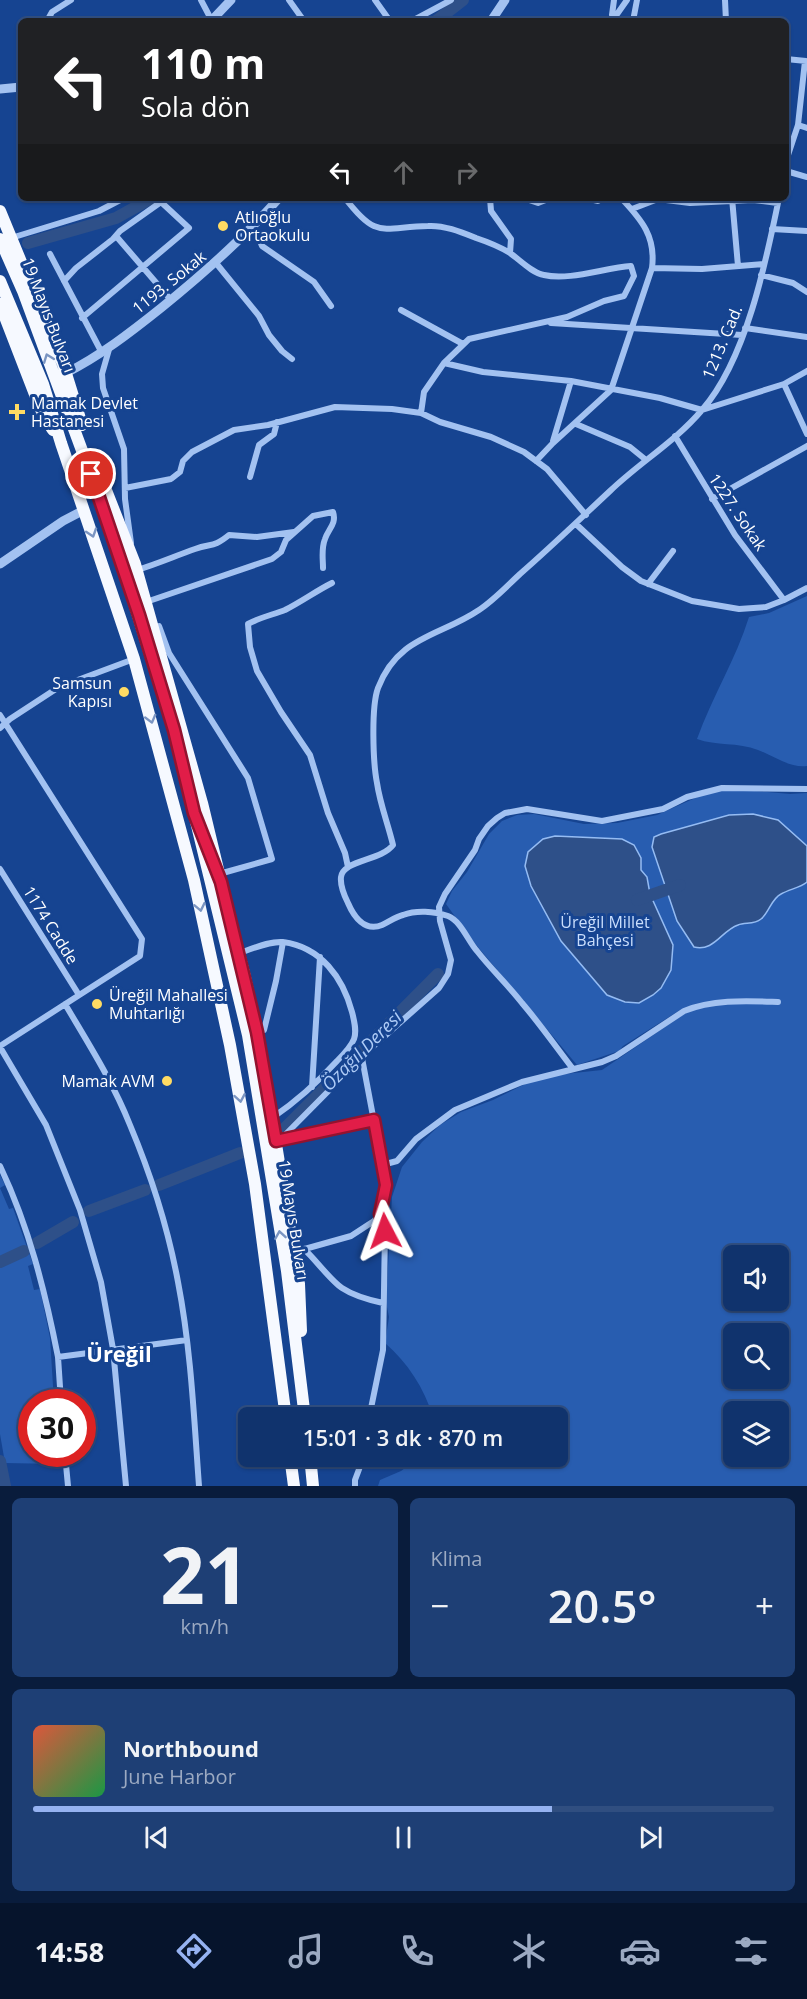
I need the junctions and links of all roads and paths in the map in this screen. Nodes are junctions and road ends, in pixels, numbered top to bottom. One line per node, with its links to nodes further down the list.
1 (71, 0): 12 (street)
2 (201, 0): 13 (street)
3 (231, 0): 14 (street)
4 (289, 0): 15 (street)
5 (375, 0): 16 (street)
6 (451, 0): 17 (street)
7 (505, 0): 18 (street)
8 (614, 0): 9 (street)
9 (627, 0)
10 (637, 0): 19 (street)
11 (725, 0): 20 (street)
12 (48, 18)
13 (210, 18)
14 (214, 18)
15 (302, 18)
16 (388, 18)
17 (418, 18)
18 (493, 18)
19 (634, 18)
20 (726, 18)
21 (789, 58): 22 (street)
22 (806, 61): 25 (street)
23 (18, 87): 24 (street)
24 (1, 90)
25 (798, 125): 26 (street); 27 (street)
26 (807, 128)
27 (789, 152)
28 (789, 172): 29 (street)
29 (807, 177)
30 (118, 201): 46 (street)
31 (276, 201): 42 (street, 1193. Sokak)
32 (348, 201): 47 (street)
33 (490, 201): 47 (street)
34 (624, 201): 40 (street)
35 (653, 201): 40 (street)
36 (674, 201): 37 (street)
37 (718, 201)
38 (732, 201): 52 (street)
39 (778, 201): 43 (street, 1213. Cad.)
40 (632, 209): 53 (street)
41 (0, 211): 46 (highway)
42 (254, 226): 49 (street, 1193. Sokak); 60 (street)
43 (772, 229): 44 (street); 50 (street, 1213. Cad.)
44 (807, 231)
45 (116, 236): 51 (street); 51 (street); 56 (street)
46 (6, 238): 73 (highway); 109 (highway, 19 Mayıs Bulvarı, one-way to 46)
47 (510, 253): 63 (street)
48 (50, 254): 56 (street)
49 (216, 263): 58 (street, 1193. Sokak); 70 (street)
50 (764, 264): 52 (street); 54 (street, 1213. Cad.)
51 (143, 266): 58 (street); 62 (street)
52 (738, 266): 53 (street)
53 (652, 268): 64 (street)
54 (761, 275): 57 (street); 65 (street, 1213. Cad.)
55 (0, 281): 83 (highway, 19 Mayıs Bulvarı)
56 (64, 281): 62 (street)
57 (807, 292)
58 (171, 300): 68 (street, 1193. Sokak)
59 (0, 304): 83 (highway)
60 (331, 306)
61 (401, 310): 67 (street)
62 (82, 318): 69 (street)
63 (544, 322): 64 (street); 67 (street)
64 (631, 329): 65 (street); 76 (street)
65 (743, 331): 66 (street); 77 (street, 1213. Cad.)
66 (807, 337)
67 (463, 344): 71 (street)
68 (111, 346): 69 (street, 1193. Sokak); 89 (street)
69 (102, 353): 73 (street, 1193. Sokak)
70 (292, 359)
71 (444, 363): 74 (street); 78 (street)
72 (807, 371): 75 (street)
73 (66, 373): 97 (highway)
74 (571, 381): 76 (street); 84 (street)
75 (784, 384): 77 (street); 81 (street)
76 (611, 390): 77 (street); 80 (street)
77 (702, 410): 82 (street, 1213. Cad.)
78 (421, 413): 79 (street); 87 (street)
79 (277, 422): 88 (street); 89 (street)
80 (576, 423): 84 (street); 86 (street)
81 (807, 434)
82 (675, 436): 86 (street, 1213. Cad.); 90 (street, 1227. Sokak)
83 (61, 443): 91 (highway, 19 Mayıs Bulvarı)
84 (553, 443): 87 (street)
85 (807, 446): 90 (street)
86 (646, 460): 92 (street, 1213. Cad.)
87 (536, 461): 92 (street)
88 (250, 477)
89 (125, 488): 97 (street)
90 (711, 499): 102 (street, 1227. Sokak)
91 (84, 510): 96 (street); 105 (highway, 19 Mayıs Bulvarı, one-way to 105)
92 (586, 515): 93 (street, 1213. Cad.)
93 (577, 525): 100 (street); 110 (street, 1213. Cad.)
94 (295, 532): 97 (street); 98 (street); 103 (street)
95 (673, 551): 100 (street)
96 (0, 564)
97 (135, 564): 103 (highway)
98 (323, 568)
99 (332, 583): 110 (street)
100 (648, 584): 102 (street)
101 (807, 588): 102 (street)
102 (784, 600)
103 (147, 602): 112 (highway)
104 (159, 626): 112 (street)
105 (134, 659): 107 (street); 140 (highway, 19 Mayıs Bulvarı, one-way to 140)
106 (0, 715): 107 (street)
107 (3, 726): 117 (street)
108 (807, 789): 113 (street)
109 (194, 813): 112 (highway); 128 (highway, 19 Mayıs Bulvarı)
110 (348, 867): 113 (street)
111 (0, 869): 117 (street, 1174 Cadde)
112 (220, 878): 115 (highway)
113 (440, 914): 122 (street); 123 (street)
114 (283, 942): 115 (street); 116 (street); 120 (street)
115 (239, 953): 125 (highway)
116 (320, 957): 124 (street); 124 (street)
117 (79, 995): 119 (street)
118 (778, 1002): 123 (street)
119 (65, 1004): 121 (street); 135 (street)
120 (264, 1029)
121 (0, 1047): 136 (street)
122 (362, 1058): 126 (street); 127 (street)
123 (573, 1069): 129 (street)
124 (312, 1088): 125 (street)
125 (273, 1118): 127 (highway)
126 (374, 1120): 127 (street); 129 (street)
127 (278, 1141): 131 (highway)
128 (269, 1165): 131 (highway); 138 (highway, 19 Mayıs Bulvarı, one-way to 128)
129 (382, 1165): 132 (street)
130 (0, 1166): 137 (street)
131 (282, 1178): 133 (highway)
132 (380, 1214): 133 (street); 134 (street)
133 (299, 1251): 134 (street); 138 (highway)
134 (383, 1303): 142 (street)
135 (187, 1340): 136 (street); 149 (street)
136 (113, 1349): 137 (street); 148 (street)
137 (58, 1357): 139 (street)
138 (298, 1368): 141 (highway, 19 Mayıs Bulvarı)
139 (60, 1389)
140 (285, 1407)
141 (303, 1407)
142 (371, 1407)
143 (66, 1467): 147 (street)
144 (291, 1467): 150 (highway)
145 (310, 1467): 151 (highway)
146 (360, 1467): 152 (street)
147 (68, 1486)
148 (126, 1486)
149 (200, 1486)
150 (294, 1486)
151 (313, 1486)
152 (355, 1486)

